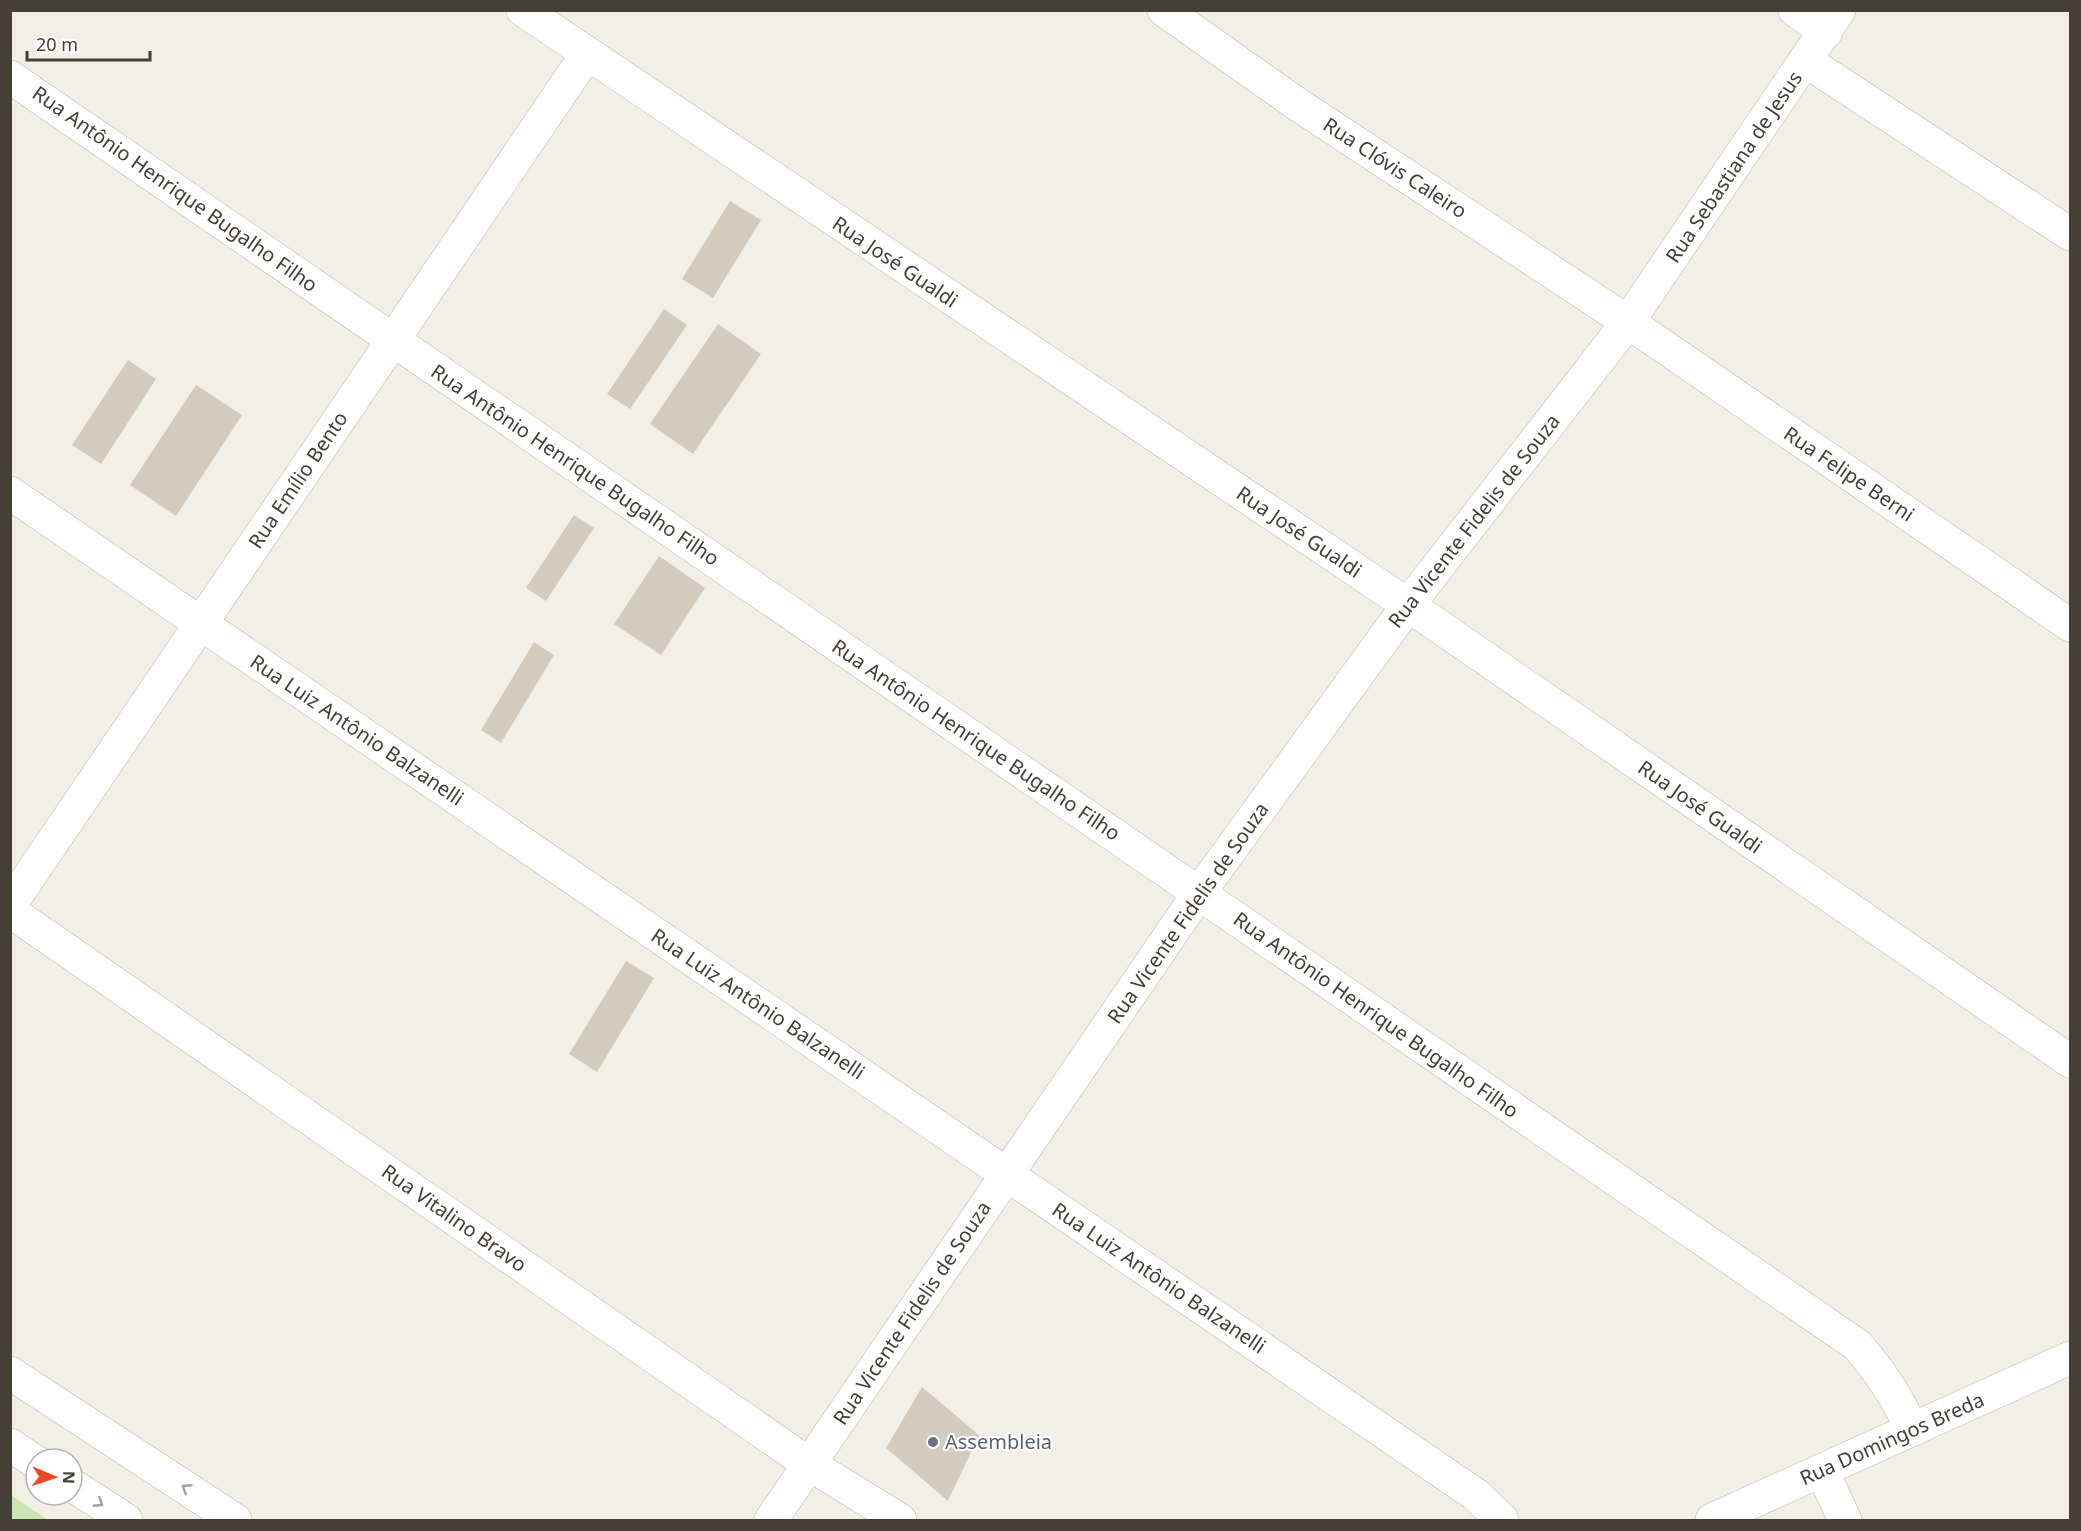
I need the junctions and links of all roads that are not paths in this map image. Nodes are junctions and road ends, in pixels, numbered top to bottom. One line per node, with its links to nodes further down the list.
1 (523, 10): 5 (street, Rua José Gualdi)
2 (1164, 10): 9 (street, Rua Clóvis Caleiro)
3 (1795, 10): 4 (street)
4 (1832, 21): 6 (street, Rua Sebastiana de Jesus)
5 (586, 54): 10 (street, Rua Emílio Bento); 12 (street, Rua José Gualdi)
6 (1806, 61): 8 (street); 9 (street, Rua Sebastiana de Jesus)
7 (10, 77): 10 (street, Rua Antônio Henrique Bugalho Filho)
8 (2070, 234)
9 (1628, 322): 12 (street, Rua Vicente Fidelis de Souza); 14 (street, Rua Felipe Berni)
10 (393, 340): 13 (street, Rua Emílio Bento); 15 (street, Rua Antônio Henrique Bugalho Filho)
11 (10, 493): 13 (street, Rua Luiz Antônio Balzanelli)
12 (1408, 605): 15 (street, Rua Vicente Fidelis de Souza); 18 (street, Rua José Gualdi)
13 (201, 623): 16 (street, Rua Emílio Bento); 19 (street, Rua Luiz Antônio Balzanelli)
14 (2070, 625)
15 (1199, 893): 19 (street, Rua Vicente Fidelis de Souza); 22 (street, Rua Antônio Henrique Bugalho Filho)
16 (10, 905)
17 (10, 911): 25 (street, Rua Vitalino Bravo)
18 (2070, 1061)
19 (1007, 1174): 25 (street, Rua Vicente Fidelis de Souza); 32 (street, Rua Luiz Antônio Balzanelli)
20 (2070, 1358): 22 (street, Rua Domingos Breda)
21 (10, 1373): 29 (street, one-way to 21)
22 (1912, 1430): 26 (street, Rua Domingos Breda)
23 (10, 1445): 24 (street)
24 (24, 1454)
25 (809, 1464): 30 (street, Rua Vicente Fidelis de Souza); 31 (street, Rua Vitalino Bravo)
26 (1822, 1471): 33 (street, Rua Domingos Breda); 34 (street)
27 (84, 1493): 28 (street, one-way to 28)
28 (126, 1521)
29 (235, 1521)
30 (771, 1521)
31 (900, 1521)
32 (1502, 1521)
33 (1713, 1521)
34 (1845, 1521)

